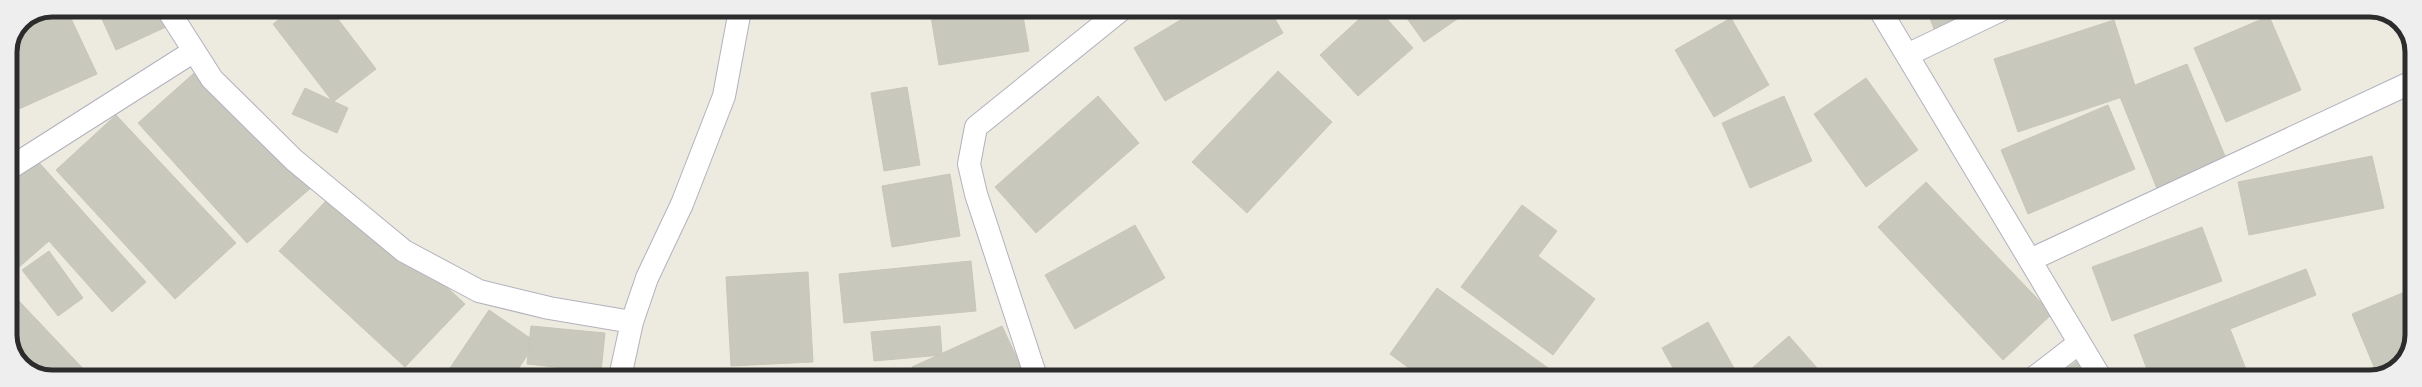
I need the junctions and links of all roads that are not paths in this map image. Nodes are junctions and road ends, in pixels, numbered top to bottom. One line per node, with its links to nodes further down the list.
1 (172, 17): 6 (street)
2 (739, 17): 11 (street)
3 (1112, 17): 14 (street)
4 (1884, 17): 7 (street)
5 (1986, 17): 7 (street)
6 (194, 51): 9 (street); 11 (street)
7 (1907, 55): 10 (street)
8 (2405, 85): 10 (street)
9 (17, 164)
10 (2030, 260): 12 (street)
11 (632, 322): 13 (street)
12 (2079, 343): 15 (street); 16 (street)
13 (622, 370)
14 (1034, 370)
15 (2044, 370)
16 (2096, 370)

